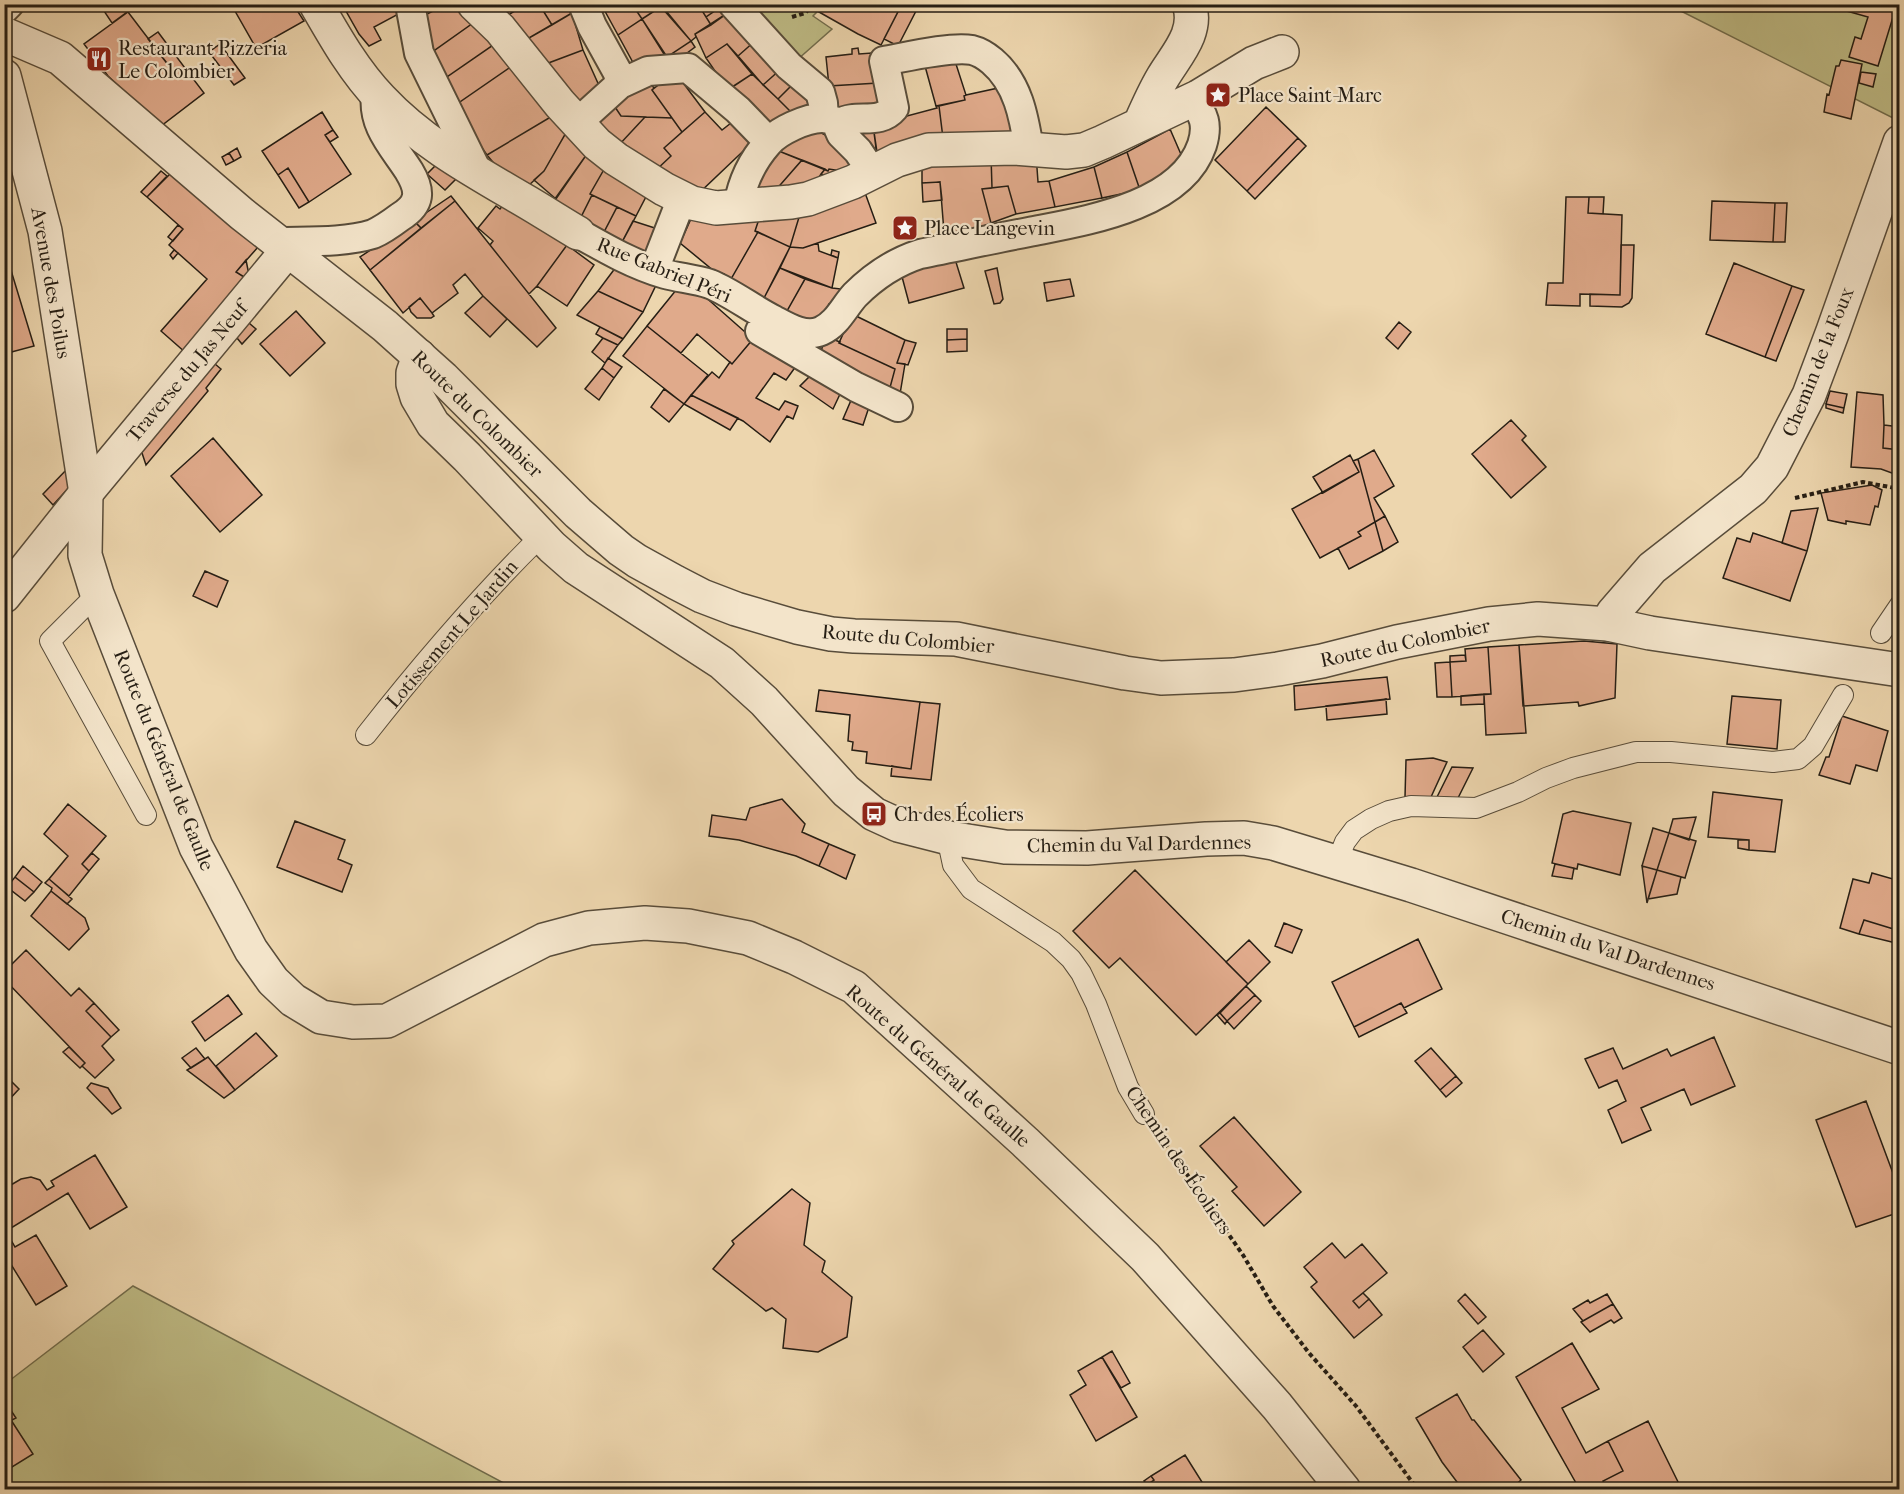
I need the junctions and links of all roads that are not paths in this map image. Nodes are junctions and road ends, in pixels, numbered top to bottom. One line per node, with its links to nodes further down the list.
1 (9, 4): 8 (street)
2 (316, 4): 13 (street, Rue Gabriel Péri)
3 (410, 4): 22 (street)
4 (474, 4): 16 (street)
5 (583, 4): 12 (street)
6 (733, 4): 15 (street)
7 (1188, 4): 17 (street)
8 (4, 9)
9 (4, 34): 26 (street, Route du Colombier)
10 (1282, 52): 14 (street)
11 (4, 76): 31 (street, Avenue des Poilus)
12 (620, 84): 16 (street); 18 (street)
13 (376, 94): 22 (street, Rue Gabriel Péri); 26 (street)
14 (1190, 100): 17 (street); 28 (street, Rue Gabriel Péri)
15 (832, 121): 18 (street); 20 (street); 21 (street)
16 (577, 123): 23 (street)
17 (1140, 124): 20 (street)
18 (769, 142): 24 (street)
19 (1899, 142): 36 (street, Chemin de la Foux)
20 (1029, 149): 21 (street)
21 (872, 172): 24 (street)
22 (479, 175): 25 (street, Rue Gabriel Péri)
23 (682, 198): 24 (street); 27 (street)
24 (738, 206)
25 (578, 233): 27 (street, Rue Gabriel Péri)
26 (282, 247): 29 (street, Route du Colombier); 31 (street, Traverse du Jas Neuf)
27 (654, 270): 28 (street, Rue Gabriel Péri)
28 (708, 284): 30 (street)
29 (419, 356): 32 (street, Chemin du Val Dardennes); 36 (street, Route du Colombier)
30 (898, 407)
31 (86, 493): 33 (street, Route du Général de Gaulle); 34 (street, Traverse du Jas Neuf)
32 (542, 535): 40 (lane, Lotissement Le Jardin); 42 (street, Chemin du Val Dardennes)
33 (97, 594): 41 (lane); 46 (street, Route du Général de Gaulle)
34 (4, 596)
35 (1899, 605): 37 (lane)
36 (1608, 624): 38 (street, Route du Colombier)
37 (1881, 633)
38 (1899, 670)
39 (1843, 695): 43 (lane)
40 (366, 735)
41 (146, 815)
42 (951, 839): 43 (street, Chemin du Val Dardennes); 45 (lane, Chemin des Écoliers)
43 (1337, 862): 44 (street, Chemin du Val Dardennes)
44 (1899, 1048)
45 (1144, 1114)
46 (1344, 1490)

